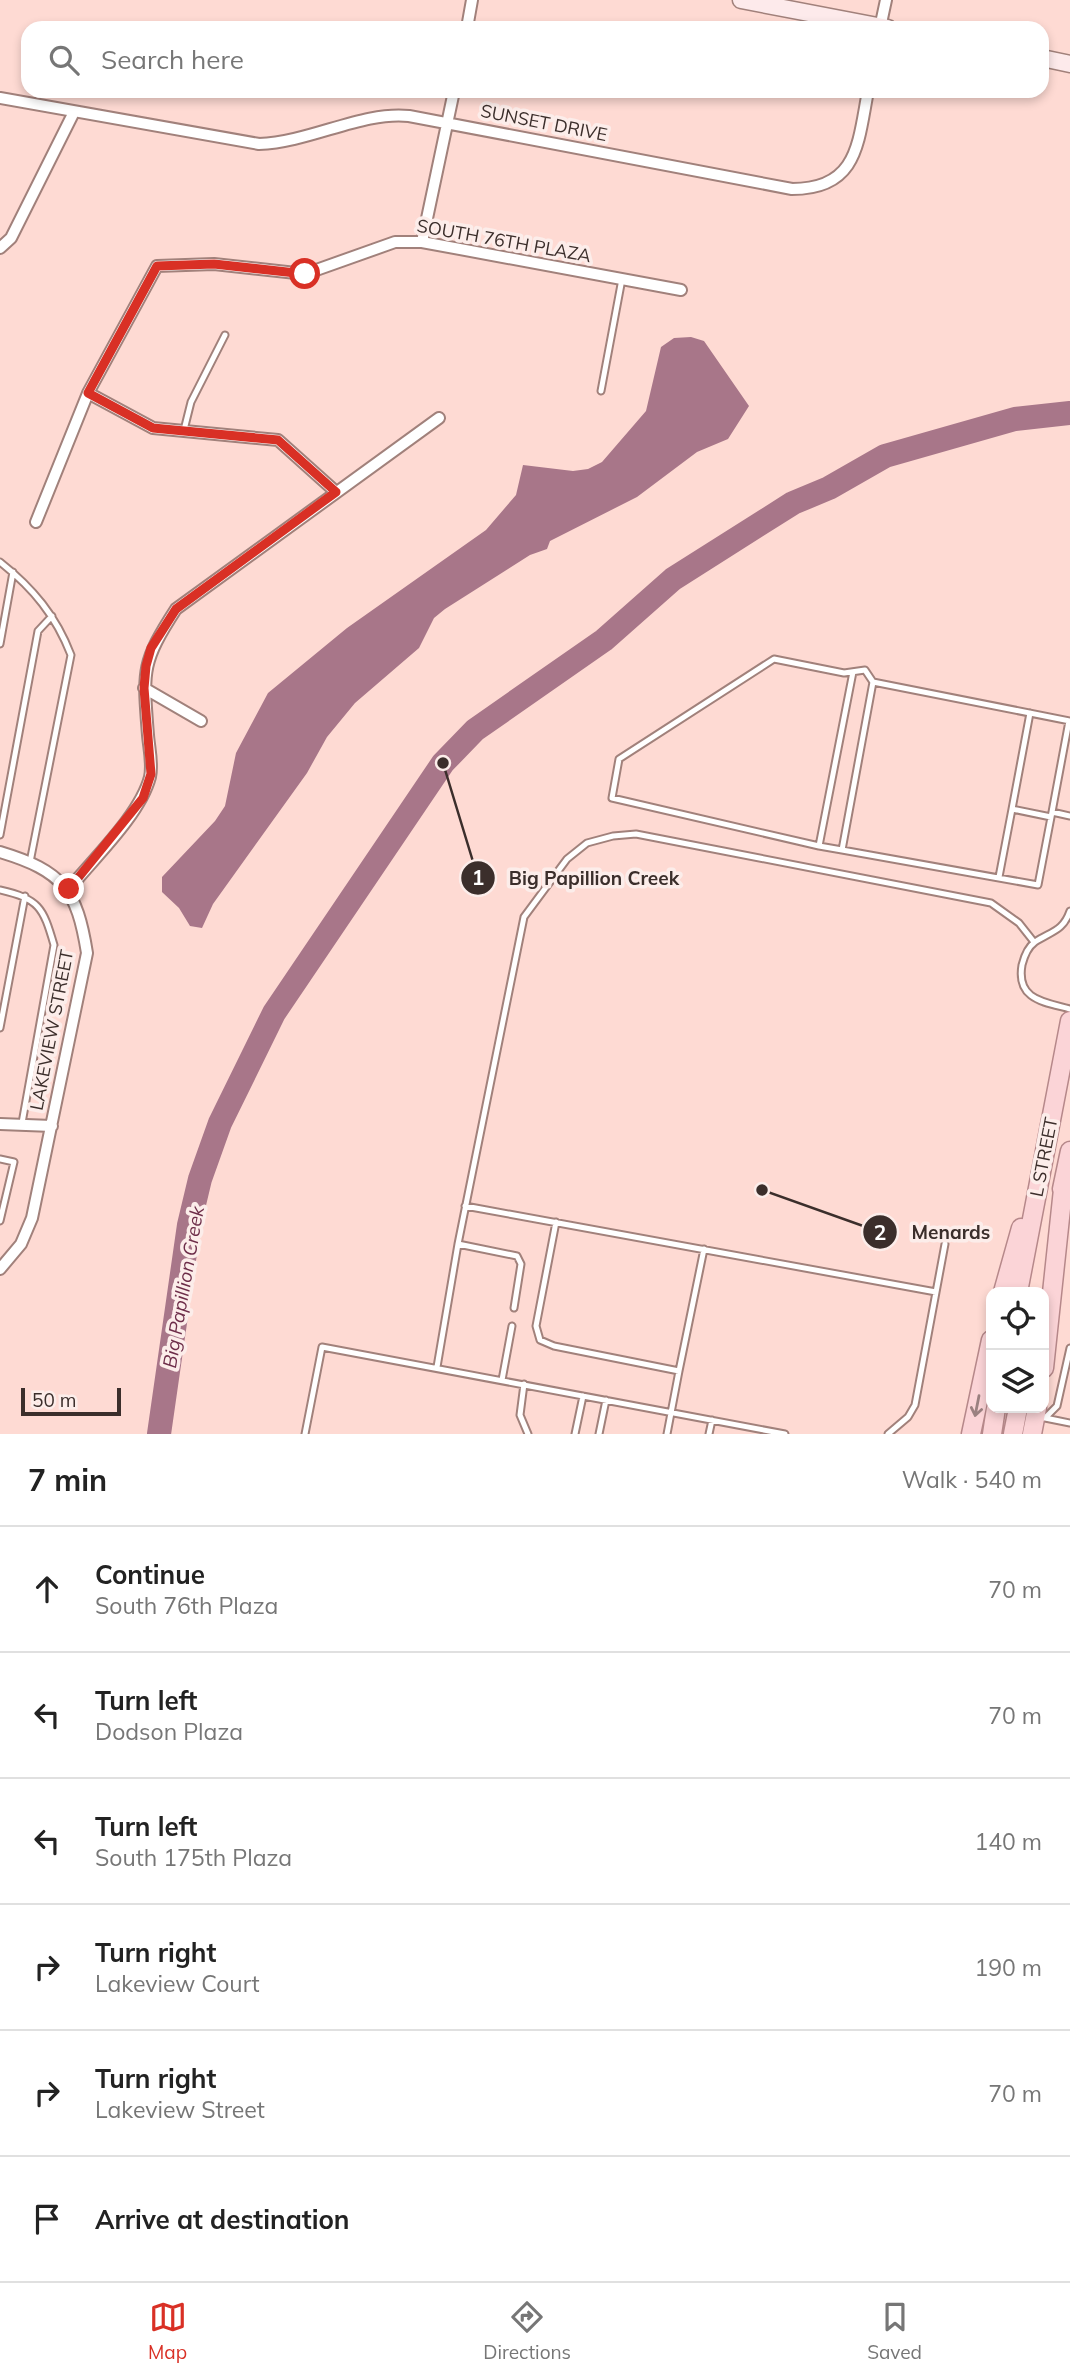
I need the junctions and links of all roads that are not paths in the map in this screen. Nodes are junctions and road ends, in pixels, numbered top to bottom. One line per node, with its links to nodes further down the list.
1 (472, 0): 4 (street)
2 (741, 0): 5 (street)
3 (886, 0): 6 (street)
4 (468, 21)
5 (851, 21)
6 (884, 21)
7 (1049, 60): 8 (street)
8 (1070, 64)
9 (0, 98): 12 (street, SUNSET DRIVE)
10 (453, 98): 13 (street)
11 (867, 98): 13 (street, SUNSET DRIVE)
12 (75, 112): 13 (street, SUNSET DRIVE); 15 (street)
13 (448, 123): 14 (street)
14 (422, 242): 16 (street, SOUTH 76TH PLAZA); 20 (street, SOUTH 76TH PLAZA)
15 (0, 248)
16 (622, 279): 17 (street, SOUTH 76TH PLAZA); 19 (lane)
17 (681, 290)
18 (225, 335): 22 (lane)
19 (601, 391)
20 (88, 393): 22 (street); 24 (street)
21 (439, 418): 23 (street)
22 (184, 430): 23 (street)
23 (336, 492): 31 (street)
24 (37, 522)
25 (0, 562): 26 (lane)
26 (13, 572): 27 (lane); 28 (lane)
27 (52, 616): 38 (lane); 42 (lane)
28 (0, 644)
29 (853, 672): 30 (lane); 39 (lane); 39 (lane)
30 (873, 682): 32 (lane); 40 (lane)
31 (144, 688): 34 (street); 44 (street)
32 (1030, 713): 33 (lane); 35 (lane)
33 (1070, 721): 36 (lane)
34 (201, 722)
35 (1012, 809): 36 (lane); 43 (lane)
36 (1051, 815): 37 (lane); 43 (lane)
37 (1070, 816)
38 (0, 835)
39 (819, 846): 40 (lane)
40 (842, 850): 43 (lane)
41 (0, 852): 42 (street)
42 (30, 862): 44 (street)
43 (999, 877)
44 (69, 889): 54 (street, LAKEVIEW STREET)
45 (0, 890): 46 (lane)
46 (25, 896): 51 (lane); 52 (lane)
47 (1070, 911): 48 (lane)
48 (1034, 943): 49 (lane); 59 (lane)
49 (1070, 1009)
50 (1070, 1021): 57 (main road, L STREET)
51 (0, 1028)
52 (22, 1123): 53 (street); 54 (street)
53 (0, 1124)
54 (52, 1126): 65 (street, LAKEVIEW STREET)
55 (1070, 1151): 58 (main road, L STREET)
56 (0, 1159): 60 (lane)
57 (1042, 1165): 66 (main road); 67 (main road, L STREET)
58 (1064, 1180): 68 (main road, L STREET); 74 (main road)
59 (466, 1206): 61 (lane); 62 (lane)
60 (0, 1221)
61 (555, 1222): 64 (lane); 76 (lane)
62 (458, 1244): 70 (lane); 75 (lane)
63 (945, 1244): 69 (lane)
64 (704, 1249): 69 (lane); 76 (lane)
65 (0, 1269)
66 (1005, 1287)
67 (1019, 1287)
68 (1042, 1287)
69 (936, 1292): 96 (lane)
70 (514, 1308)
71 (512, 1326): 78 (lane)
72 (1070, 1348): 77 (lane)
73 (989, 1350): 97 (main road, one-way to 97)
74 (1046, 1350)
75 (437, 1367): 78 (lane); 89 (lane)
76 (679, 1371): 82 (lane)
77 (1068, 1372): 85 (lane)
78 (502, 1380): 79 (lane)
79 (524, 1384): 80 (lane); 90 (lane)
80 (583, 1395): 81 (lane); 91 (lane)
81 (606, 1399): 82 (lane); 92 (lane)
82 (672, 1412): 86 (lane); 93 (lane)
83 (995, 1413): 98 (main road)
84 (1017, 1413): 99 (main road)
85 (1037, 1419): 87 (lane)
86 (712, 1420): 88 (lane); 94 (lane)
87 (1070, 1423)
88 (751, 1431): 95 (lane)
89 (305, 1434)
90 (528, 1434)
91 (575, 1434)
92 (599, 1434)
93 (667, 1434)
94 (709, 1434)
95 (785, 1434)
96 (888, 1434)
97 (971, 1434)
98 (992, 1434)
99 (1013, 1434)

